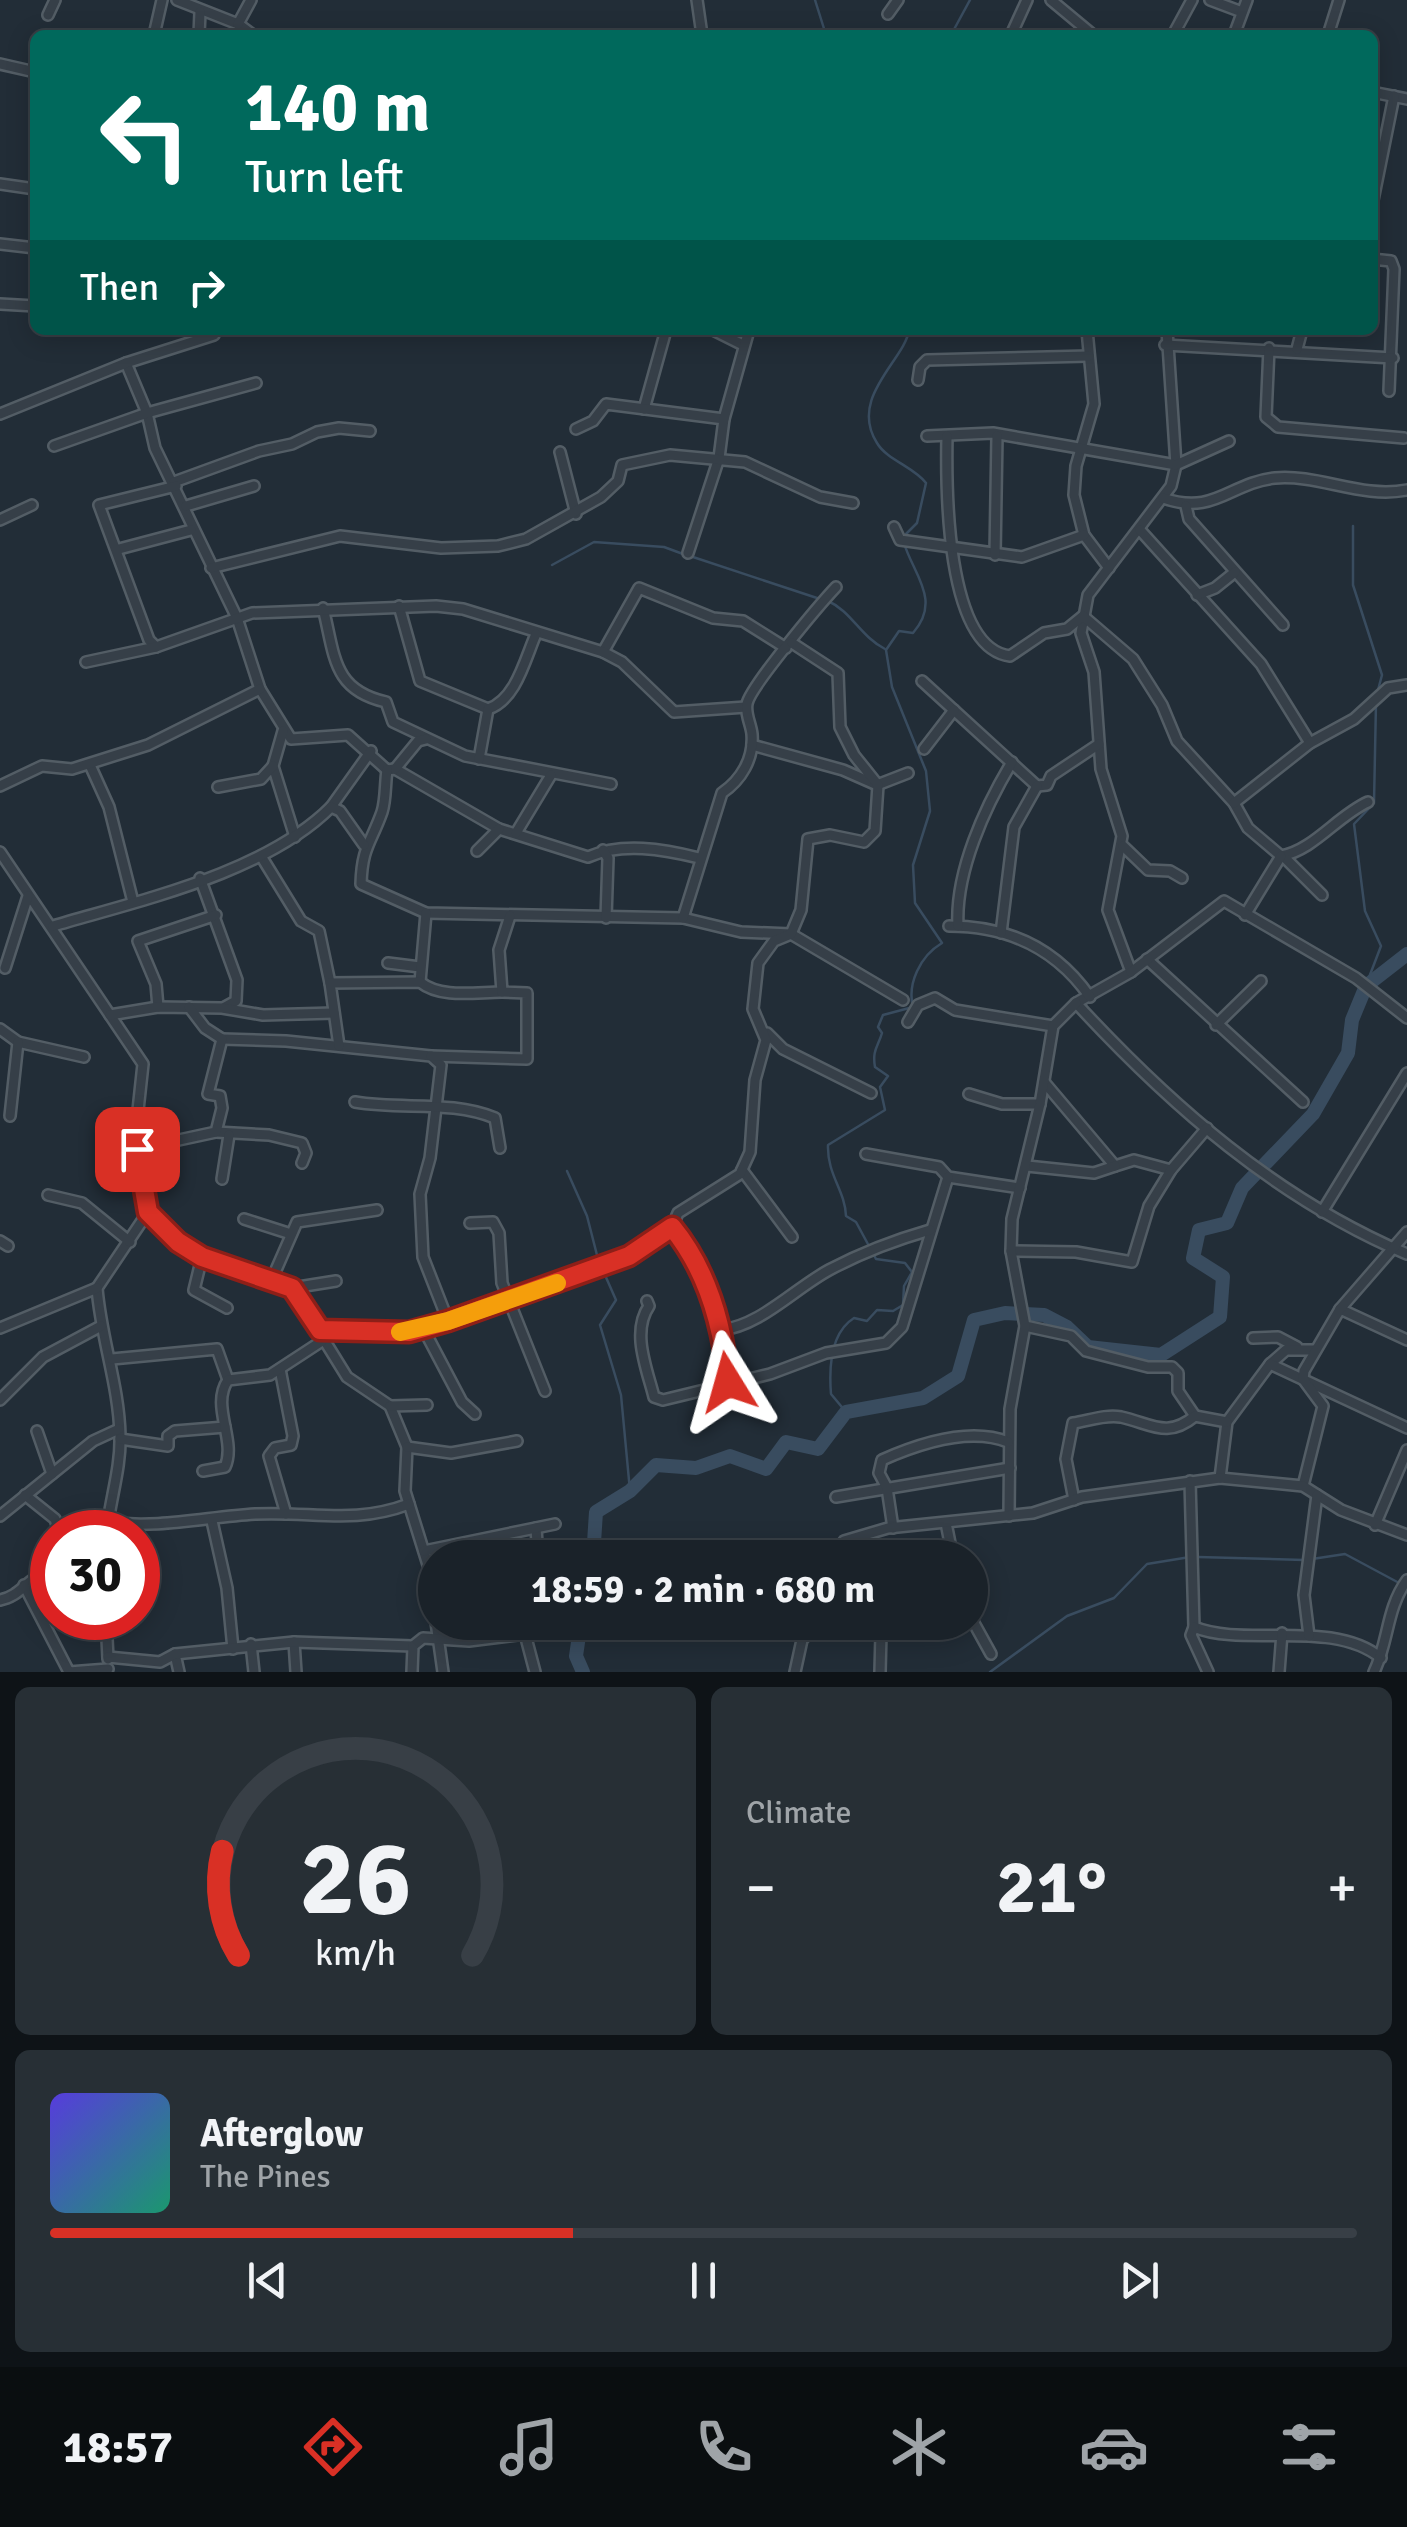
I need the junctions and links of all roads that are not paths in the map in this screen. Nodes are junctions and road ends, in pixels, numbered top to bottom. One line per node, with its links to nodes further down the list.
1 (54, 0): 16 (street)
2 (162, 0): 18 (street)
3 (177, 0): 13 (street)
4 (251, 0): 17 (street)
5 (697, 0): 21 (street)
6 (898, 0): 15 (street)
7 (1026, 0): 22 (street)
8 (1051, 0): 23 (street)
9 (1192, 0): 24 (street)
10 (1210, 0): 14 (street)
11 (1247, 0): 14 (street)
12 (1340, 0): 26 (street)
13 (200, 12): 17 (street); 19 (street)
14 (1242, 12): 25 (street)
15 (888, 14)
16 (48, 15)
17 (238, 24): 20 (street)
18 (155, 30)
19 (199, 30)
20 (246, 30)
21 (701, 30)
22 (1013, 30)
23 (1087, 30)
24 (1177, 30)
25 (1236, 30)
26 (1330, 30)
27 (0, 64): 28 (street)
28 (30, 71)
29 (1378, 93): 30 (street)
30 (1394, 96): 31 (street); 32 (street)
31 (1407, 99)
32 (1378, 175)
33 (0, 184): 34 (street)
34 (30, 188)
35 (0, 244): 36 (street)
36 (30, 247)
37 (1378, 259): 52 (street)
38 (0, 304): 39 (street)
39 (30, 306)
40 (214, 335): 53 (street)
41 (665, 335): 57 (street)
42 (723, 335): 48 (street)
43 (747, 335): 48 (street)
44 (1087, 335): 51 (street)
45 (1167, 335): 47 (street)
46 (1301, 335): 50 (street)
47 (1165, 344): 49 (street); 72 (street)
48 (744, 345): 60 (street)
49 (1270, 348): 50 (street); 66 (street)
50 (1297, 349): 52 (street)
51 (1089, 356): 54 (street); 69 (street)
52 (1393, 358): 56 (street)
53 (126, 362): 58 (street); 59 (street)
54 (918, 380)
55 (256, 383): 58 (street)
56 (1389, 392)
57 (644, 409): 60 (street); 61 (street)
58 (147, 413): 68 (street); 73 (street)
59 (0, 414)
60 (724, 419): 71 (street)
61 (576, 429)
62 (370, 432): 73 (street)
63 (927, 436): 64 (street)
64 (947, 436): 65 (street); 87 (street)
65 (997, 436): 69 (street); 90 (street)
66 (1404, 438)
67 (1229, 441): 72 (street)
68 (54, 446)
69 (1082, 448): 72 (street); 86 (street)
70 (560, 452): 81 (street)
71 (719, 458): 77 (street); 81 (street); 89 (street)
72 (1176, 464): 76 (street)
73 (175, 484): 79 (street); 88 (street)
74 (254, 486): 79 (street)
75 (1407, 490): 80 (street)
76 (1163, 498): 80 (street); 85 (street)
77 (853, 503)
78 (32, 505): 82 (street)
79 (186, 506): 84 (street)
80 (1186, 506): 93 (street)
81 (576, 514): 91 (street)
82 (0, 520)
83 (894, 527): 87 (street)
84 (191, 530): 88 (street); 91 (street)
85 (1140, 530): 92 (street); 95 (street)
86 (1084, 535): 90 (street); 92 (street)
87 (950, 548): 90 (street); 98 (street)
88 (119, 549): 103 (street)
89 (688, 553)
90 (996, 555)
91 (211, 568): 99 (street)
92 (1109, 568): 98 (street)
93 (1234, 572): 95 (street); 100 (street)
94 (836, 587): 102 (street)
95 (1197, 595): 115 (street)
96 (399, 606): 97 (street); 101 (street); 110 (street)
97 (323, 608): 99 (street); 113 (street)
98 (1083, 616): 114 (street); 131 (street)
99 (237, 618): 103 (street); 108 (street)
100 (1283, 625)
101 (536, 634): 104 (street); 110 (street)
102 (789, 646): 104 (street); 109 (street); 127 (street)
103 (156, 647): 105 (street)
104 (603, 652): 109 (street)
105 (86, 662)
106 (922, 681): 111 (street)
107 (1407, 685): 115 (street)
108 (260, 689): 112 (street); 121 (street)
109 (746, 707): 116 (street)
110 (488, 709): 119 (street)
111 (954, 710): 117 (street); 120 (street)
112 (283, 731): 118 (street); 122 (street)
113 (428, 738): 119 (street); 123 (street)
114 (1099, 744): 129 (street); 138 (street)
115 (1310, 744): 131 (street)
116 (752, 745): 127 (street); 144 (street)
117 (924, 749)
118 (371, 751): 123 (street); 133 (street)
119 (479, 759): 125 (street)
120 (1012, 762): 129 (street); 157 (street)
121 (90, 765): 128 (street); 149 (street)
122 (272, 766): 130 (street); 136 (street)
123 (391, 769): 134 (street); 137 (street)
124 (908, 774): 127 (street)
125 (551, 775): 126 (street); 135 (street)
126 (611, 784)
127 (878, 784): 158 (street)
128 (0, 786)
129 (1037, 786): 157 (street)
130 (218, 787)
131 (1234, 802): 143 (street)
132 (1368, 802): 143 (street)
133 (332, 807): 136 (street); 137 (street)
134 (500, 829): 135 (street); 140 (street)
135 (516, 833): 139 (street)
136 (295, 837): 142 (street)
137 (364, 845): 150 (street)
138 (1122, 846): 146 (street); 163 (street)
139 (603, 850): 144 (street); 154 (street)
140 (477, 851)
141 (0, 852): 148 (street)
142 (261, 856): 145 (street); 166 (street)
143 (1282, 857): 147 (street); 152 (street)
144 (699, 858): 155 (street)
145 (200, 878): 149 (street); 151 (street)
146 (1182, 878)
147 (1322, 894)
148 (28, 896): 156 (street); 162 (street)
149 (133, 902): 156 (street)
150 (426, 913): 153 (street); 161 (street)
151 (216, 915): 172 (street); 173 (street)
152 (1245, 915): 159 (street); 176 (street)
153 (510, 916): 154 (street); 167 (street)
154 (606, 918): 155 (street)
155 (683, 918): 158 (street)
156 (52, 926): 175 (street)
157 (1001, 933): 168 (street)
158 (791, 934): 169 (street); 181 (street)
159 (1146, 959): 163 (street); 178 (street)
160 (388, 963): 161 (street)
161 (420, 967): 165 (street)
162 (5, 968)
163 (1131, 972): 168 (street)
164 (1261, 981): 178 (street)
165 (420, 982): 166 (street); 167 (street)
166 (330, 984): 174 (street)
167 (502, 992): 186 (street)
168 (1090, 997): 170 (street)
169 (903, 1000)
170 (1076, 1003): 179 (street); 196 (street)
171 (190, 1006): 172 (street); 173 (street); 182 (street)
172 (158, 1007): 175 (street)
173 (222, 1008): 174 (street)
174 (334, 1014): 184 (street)
175 (110, 1015): 200 (street)
176 (1407, 1018)
177 (908, 1022): 179 (street)
178 (1216, 1025): 192 (street)
179 (1053, 1026): 188 (street)
180 (0, 1029): 183 (street)
181 (764, 1030): 189 (street); 205 (street)
182 (222, 1039): 184 (street); 197 (street)
183 (18, 1042): 185 (street); 195 (street)
184 (339, 1046): 186 (street)
185 (84, 1056)
186 (431, 1056): 194 (street)
187 (1407, 1073): 213 (street)
188 (1044, 1082): 193 (street); 204 (street)
189 (870, 1093)
190 (969, 1094): 193 (street)
191 (355, 1102): 194 (street)
192 (1303, 1102)
193 (1040, 1104): 203 (street)
194 (434, 1107): 199 (street); 235 (street)
195 (10, 1116)
196 (1206, 1128): 206 (street); 213 (street)
197 (216, 1132): 198 (street); 200 (street)
198 (228, 1135): 202 (street); 207 (street)
199 (500, 1148)
200 (137, 1149): 212 (street)
201 (866, 1154): 208 (street)
202 (302, 1163)
203 (1027, 1166): 204 (street); 209 (street)
204 (1115, 1166): 206 (street)
205 (742, 1170): 216 (street); 220 (street)
206 (1171, 1170): 223 (street)
207 (222, 1178)
208 (948, 1178): 209 (street); 217 (street)
209 (1020, 1188): 223 (street)
210 (48, 1195): 221 (street)
211 (377, 1210): 219 (street)
212 (148, 1212): 221 (street); 225 (street)
213 (1322, 1212): 222 (street)
214 (244, 1220): 219 (street)
215 (470, 1223): 231 (street)
216 (672, 1227): 231 (street); 239 (street)
217 (930, 1230): 239 (street); 250 (street)
218 (1407, 1232): 222 (street)
219 (291, 1234): 226 (street)
220 (792, 1237)
221 (130, 1242): 228 (street)
222 (1395, 1249): 224 (street); 233 (street)
223 (1012, 1250): 234 (street)
224 (1407, 1254)
225 (202, 1257): 226 (street); 232 (street)
226 (272, 1279): 229 (street)
227 (336, 1281): 229 (street)
228 (97, 1288): 236 (street); 237 (street)
229 (292, 1288): 240 (street)
230 (646, 1300): 250 (street)
231 (508, 1302): 235 (street); 251 (street)
232 (228, 1308)
233 (1340, 1309): 242 (street); 244 (street)
234 (1022, 1316): 256 (street); 263 (street)
235 (448, 1321): 238 (street)
236 (101, 1326): 245 (street); 252 (street)
237 (0, 1328)
238 (423, 1328): 240 (street); 255 (street)
239 (720, 1330): 250 (street)
240 (321, 1336): 247 (street); 254 (street)
241 (1254, 1338): 243 (street)
242 (1407, 1340)
243 (1298, 1348): 244 (street); 246 (street)
244 (1315, 1350): 248 (street)
245 (112, 1359): 249 (street); 261 (street)
246 (1270, 1364): 248 (street); 257 (street)
247 (280, 1369): 249 (street); 280 (street)
248 (1303, 1379): 259 (street); 271 (street)
249 (228, 1380): 258 (street)
250 (728, 1382)
251 (545, 1391)
252 (0, 1400)
253 (426, 1405): 254 (street)
254 (390, 1406): 264 (street)
255 (475, 1414)
256 (1196, 1416): 257 (street); 276 (street)
257 (1227, 1422): 269 (street)
258 (225, 1427): 261 (street); 267 (street)
259 (1407, 1428)
260 (36, 1430): 268 (street)
261 (120, 1434): 268 (street); 279 (street)
262 (517, 1441): 264 (street)
263 (1008, 1442): 266 (street); 272 (street)
264 (406, 1447): 277 (street)
265 (1407, 1450): 287 (street)
266 (1010, 1468): 272 (street); 282 (street)
267 (203, 1471)
268 (52, 1474): 273 (street)
269 (1220, 1478): 270 (street); 271 (street)
270 (1190, 1481): 276 (street); 300 (street)
271 (1304, 1486): 274 (street)
272 (888, 1488): 275 (street); 289 (street)
273 (25, 1495): 278 (street); 281 (street)
274 (1317, 1495): 287 (street); 302 (street)
275 (836, 1496)
276 (1074, 1500): 282 (street)
277 (408, 1504): 280 (street); 291 (street)
278 (43, 1510)
279 (110, 1510)
280 (286, 1514): 283 (street)
281 (0, 1516)
282 (1008, 1516): 285 (street)
283 (212, 1521): 284 (street); 313 (street)
284 (160, 1522)
285 (946, 1523): 289 (street); 295 (street)
286 (555, 1524): 288 (street)
287 (1376, 1525): 290 (street)
288 (536, 1528): 292 (street); 293 (street)
289 (892, 1528): 294 (street)
290 (1407, 1535)
291 (420, 1540)
292 (478, 1540)
293 (537, 1540)
294 (848, 1540)
295 (949, 1540)
296 (1407, 1580): 317 (street)
297 (30, 1581): 298 (street)
298 (24, 1585): 299 (street); 319 (street)
299 (0, 1600)
300 (1194, 1627): 301 (street); 328 (street)
301 (1282, 1633): 302 (street); 329 (street)
302 (1309, 1636): 317 (street)
303 (107, 1640): 316 (street)
304 (420, 1640): 312 (street)
305 (437, 1640): 324 (street)
306 (528, 1640): 325 (street)
307 (802, 1640): 326 (street)
308 (881, 1640): 327 (street)
309 (983, 1640): 315 (street)
310 (294, 1642): 311 (street); 312 (street); 322 (street)
311 (251, 1644): 313 (street); 321 (street)
312 (413, 1646): 323 (street)
313 (233, 1649): 314 (street)
314 (175, 1654): 316 (street); 320 (street)
315 (990, 1654)
316 (108, 1657): 318 (street)
317 (1381, 1658): 330 (street)
318 (108, 1670): 319 (street)
319 (68, 1672)
320 (179, 1672)
321 (254, 1672)
322 (296, 1672)
323 (412, 1672)
324 (443, 1672)
325 (534, 1672)
326 (795, 1672)
327 (880, 1672)
328 (1208, 1672)
329 (1279, 1672)
330 (1374, 1672)

